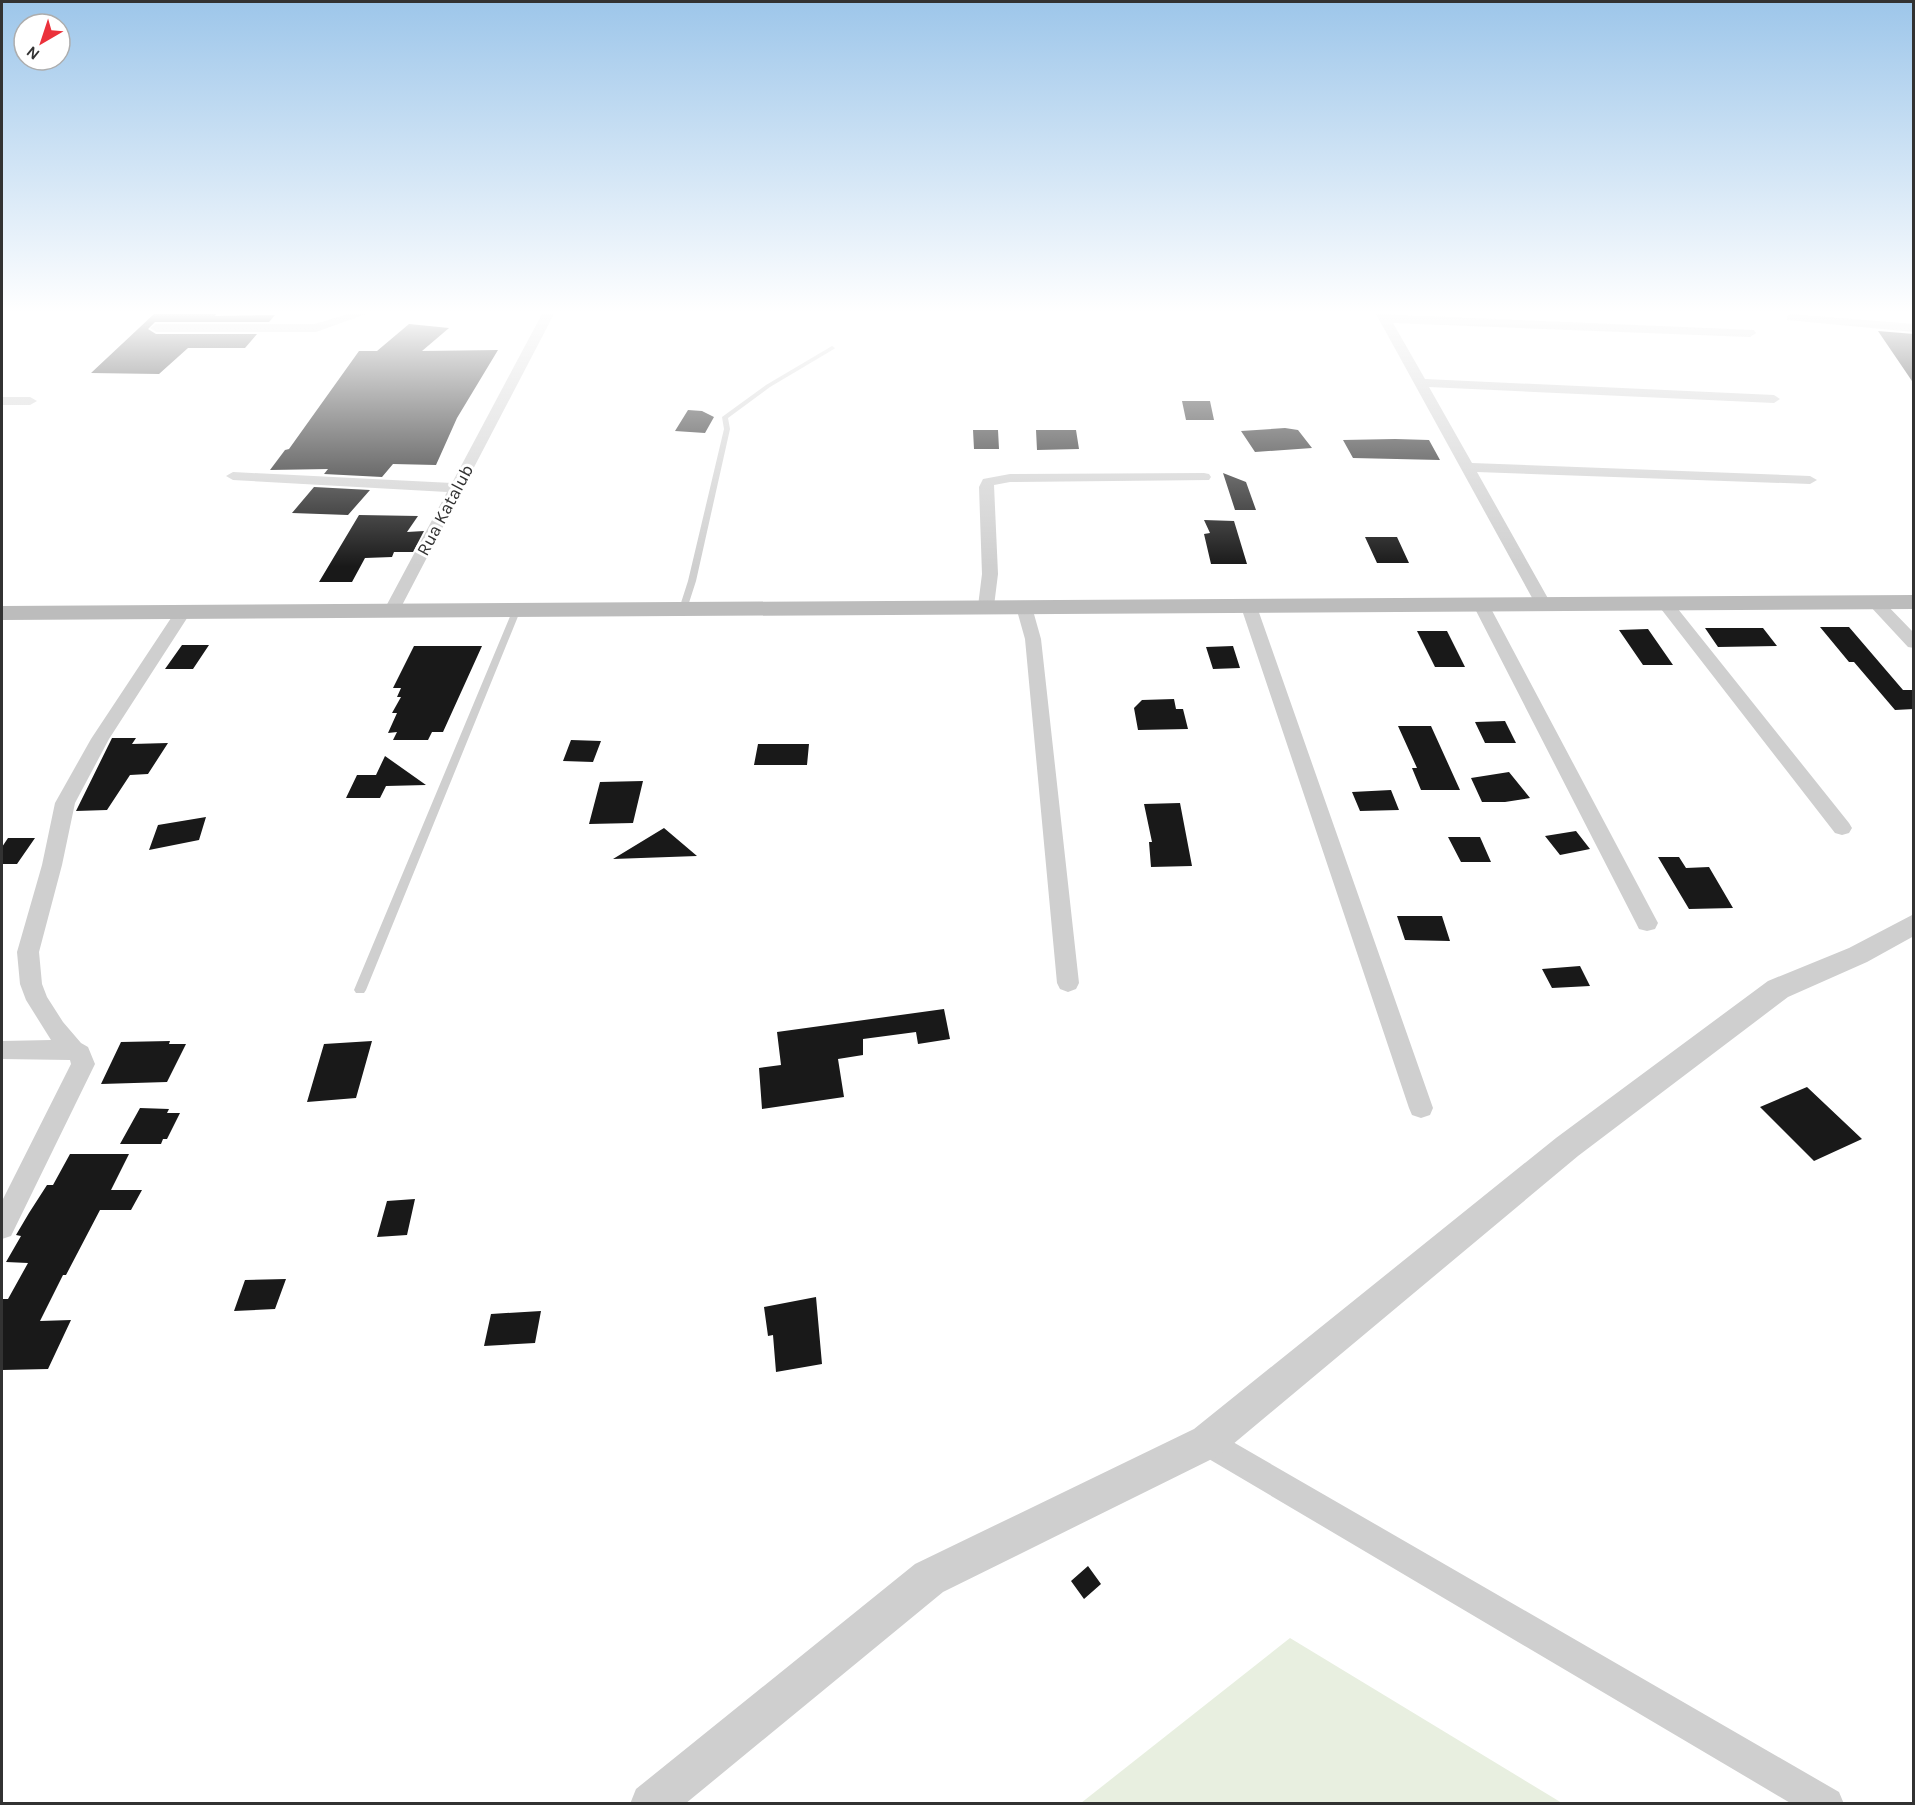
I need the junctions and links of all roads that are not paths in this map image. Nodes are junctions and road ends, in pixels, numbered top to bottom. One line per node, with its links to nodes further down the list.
1 (504, 398): 12 (street, Rua Katalub)
2 (751, 398): 22 (lane)
3 (1430, 398): 8 (street)
4 (1757, 398): 5 (street)
5 (1774, 399)
6 (2, 401): 7 (street)
7 (30, 401)
8 (1468, 467): 11 (street); 13 (street)
9 (233, 476): 12 (street)
10 (1204, 477): 19 (street)
11 (1810, 480)
12 (456, 489): 23 (street, Rua Katalub)
13 (1542, 602): 14 (main road); 17 (main road)
14 (1664, 602): 15 (main road); 27 (street)
15 (1875, 602): 16 (main road); 26 (street)
16 (1914, 602)
17 (1480, 603): 18 (main road); 28 (street)
18 (1248, 604): 20 (main road); 34 (street)
19 (986, 606): 20 (main road); 22 (main road)
20 (1024, 607): 30 (street)
21 (518, 609): 22 (main road); 23 (main road); 31 (lane)
22 (683, 609)
23 (392, 610): 24 (main road)
24 (183, 612): 25 (main road); 33 (street)
25 (2, 613)
26 (1914, 643)
27 (1842, 828)
28 (1647, 923)
29 (1914, 924): 36 (street)
30 (1068, 983)
31 (360, 990)
32 (2, 1050): 33 (street)
33 (73, 1050): 35 (street)
34 (1421, 1108)
35 (2, 1227)
36 (1207, 1442): 37 (street); 38 (street)
37 (651, 1803)
38 (1827, 1803)

